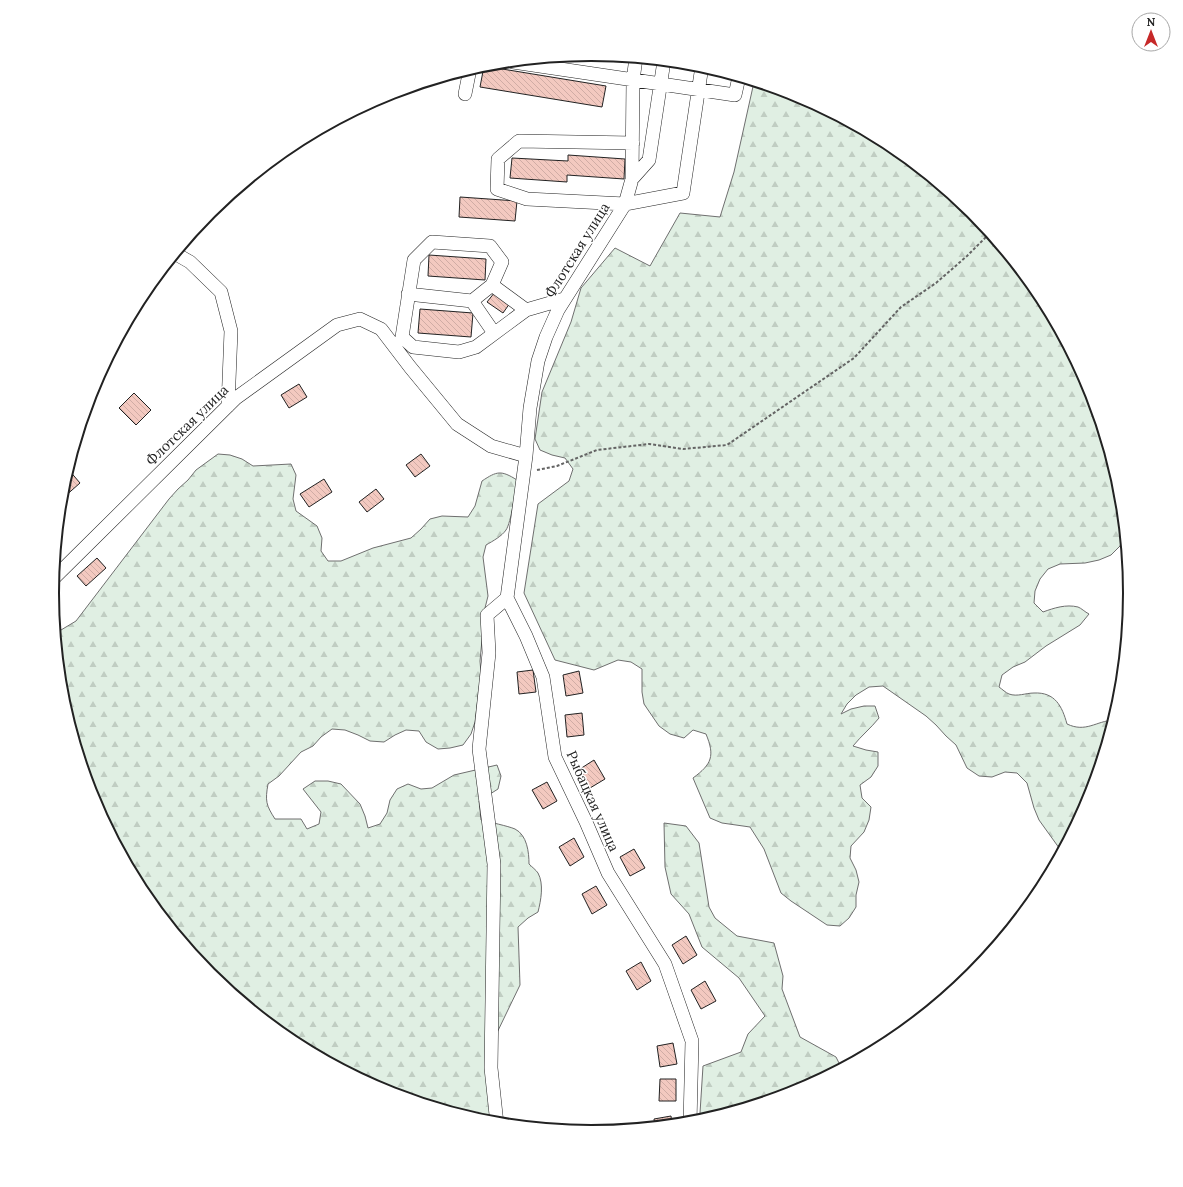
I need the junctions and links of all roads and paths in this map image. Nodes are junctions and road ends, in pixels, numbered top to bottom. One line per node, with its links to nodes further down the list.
1 (635, 63): 6 (street, Флотская улица)
2 (532, 65): 6 (street)
3 (663, 66): 8 (street)
4 (701, 72): 9 (street)
5 (469, 76): 10 (street)
6 (633, 80): 8 (street); 11 (street, Флотская улица)
7 (737, 81): 9 (street)
8 (661, 84): 9 (street); 12 (street)
9 (699, 90): 13 (street)
10 (465, 94)
11 (633, 143): 12 (street, Флотская улица); 13 (street)
12 (632, 179): 13 (street, Флотская улица)
13 (625, 204): 18 (street, Флотская улица)
14 (987, 236): 24 (path)
15 (180, 256): 22 (street)
16 (492, 286): 17 (street); 19 (street); 20 (street)
17 (408, 294): 19 (street); 21 (street)
18 (564, 299): 20 (street); 23 (street, Флотская улица)
19 (472, 301): 21 (street)
20 (526, 310): 21 (street)
21 (494, 333)
22 (228, 406): 23 (street, Флотская улица); 25 (street, Флотская улица)
23 (526, 456): 24 (street)
24 (524, 473): 26 (street)
25 (60, 572)
26 (507, 598): 27 (street); 28 (street, Рыбацкая улица)
27 (496, 1117)
28 (690, 1117)

